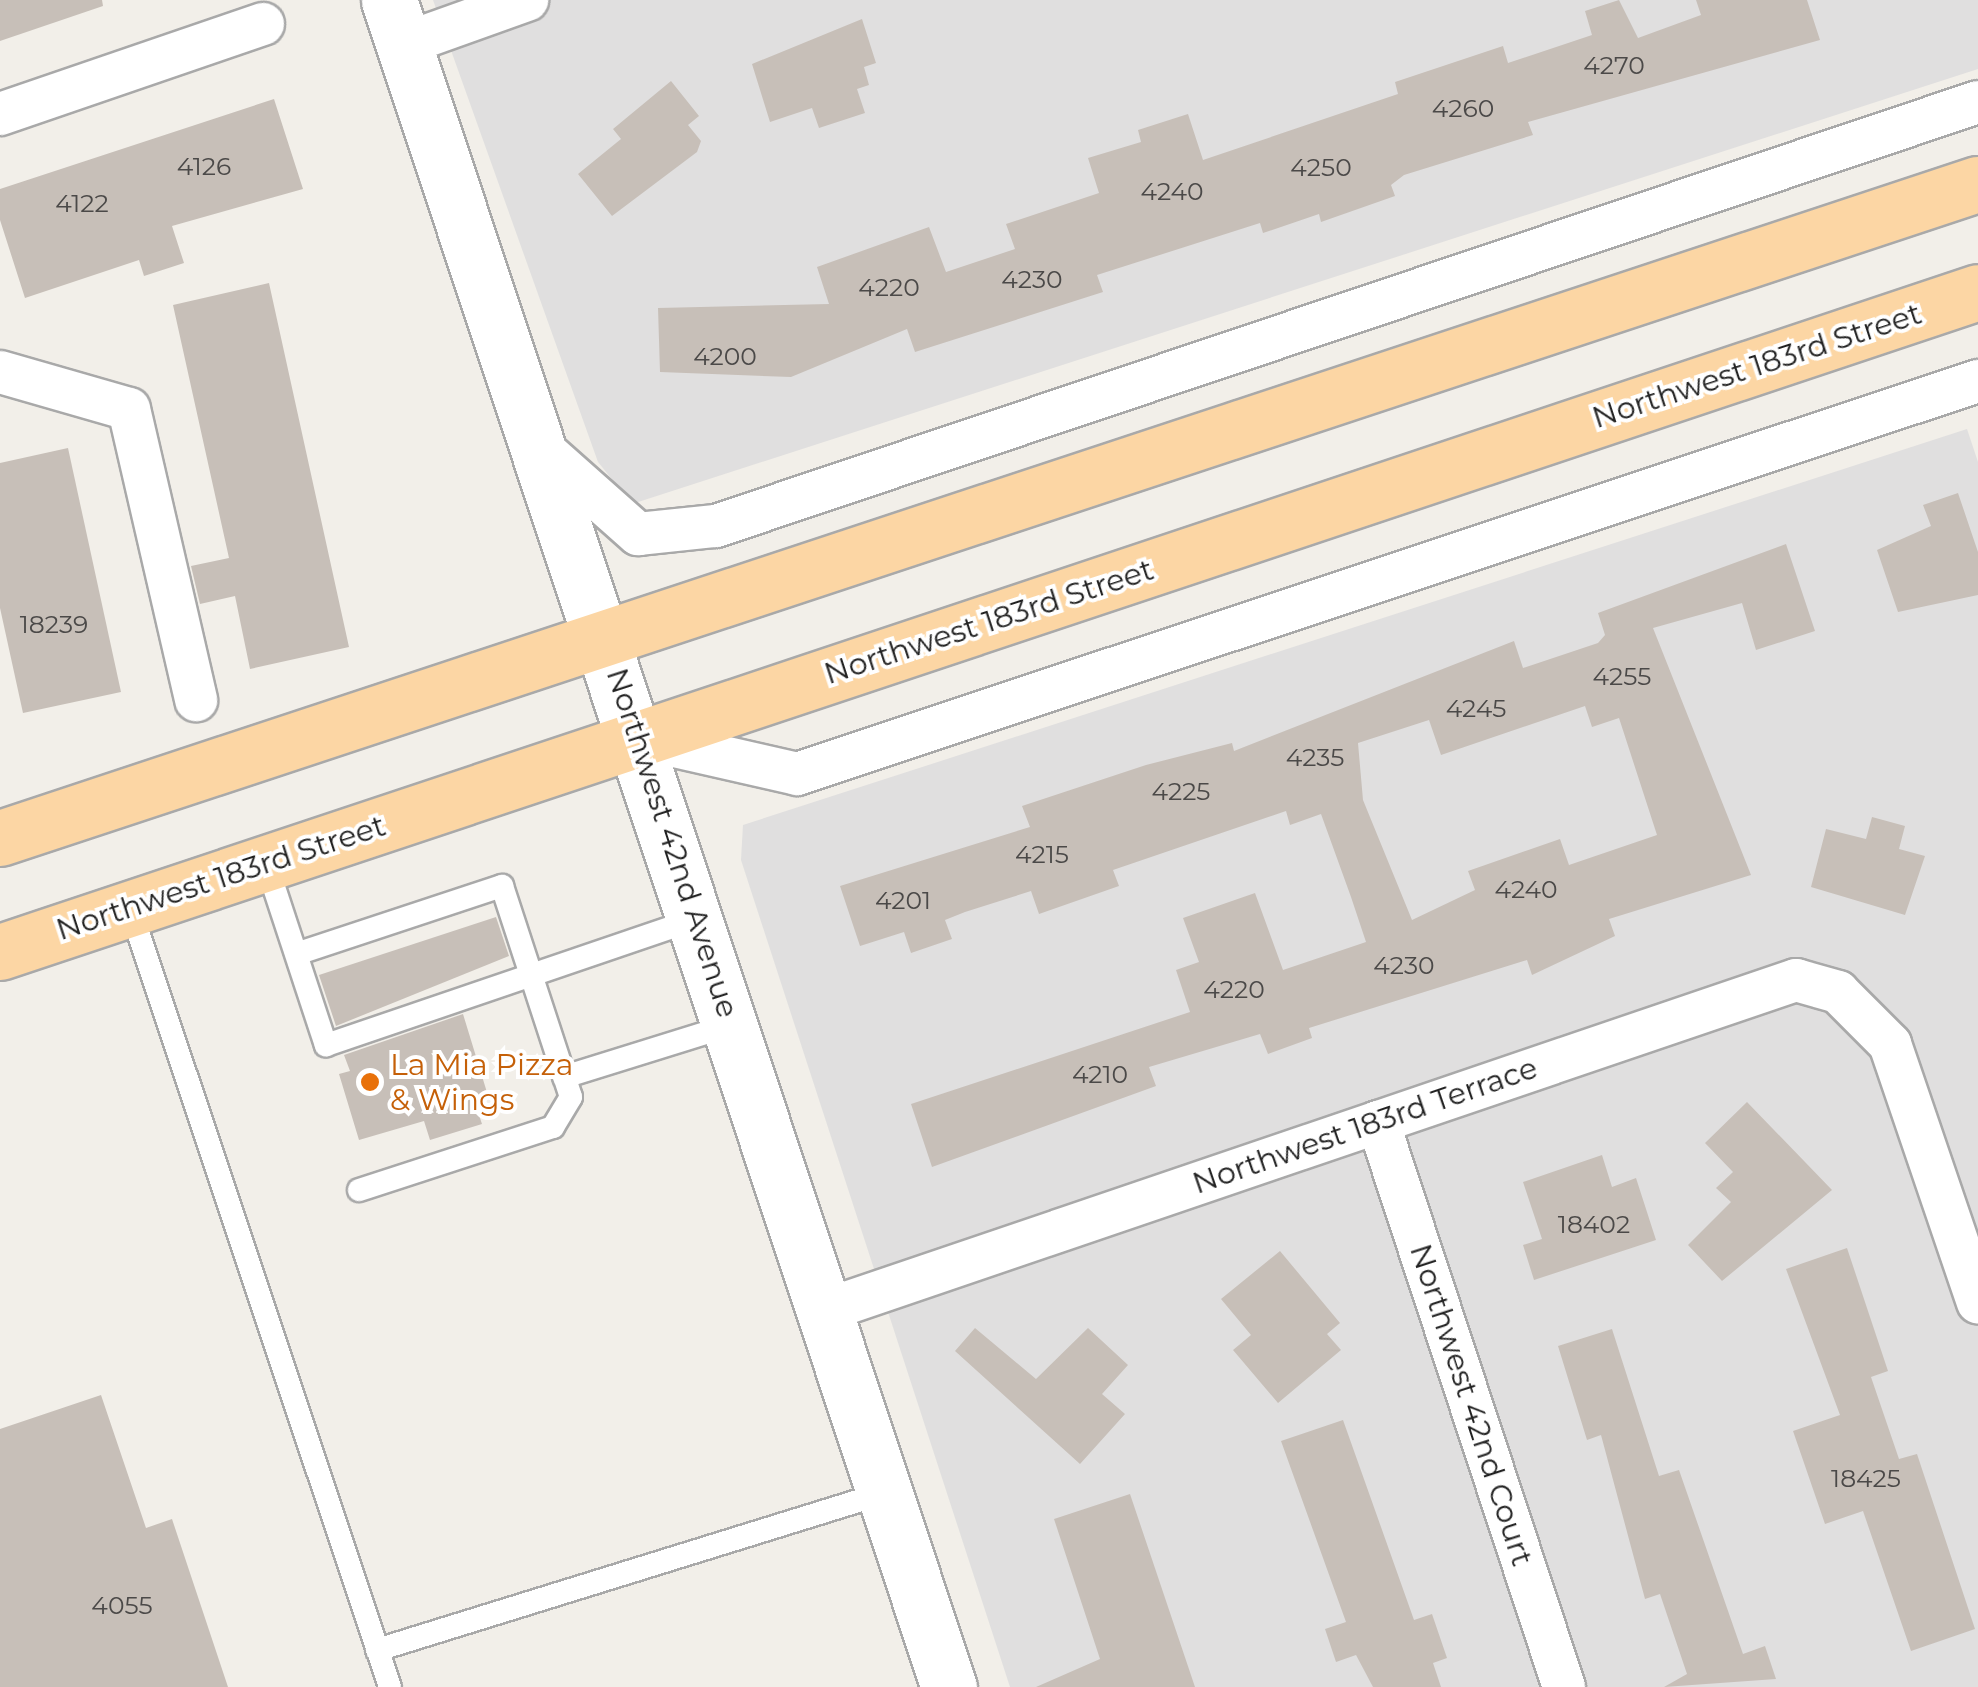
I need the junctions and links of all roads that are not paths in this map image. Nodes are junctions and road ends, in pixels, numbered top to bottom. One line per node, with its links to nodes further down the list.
1 (526, 0): 2 (street)
2 (396, 22): 10 (street, Northwest 42nd Avenue)
3 (263, 24): 5 (street)
4 (1978, 102): 10 (street)
5 (0, 114)
6 (1978, 184): 11 (main road)
7 (1978, 292): 13 (main road, Northwest 183rd Street)
8 (0, 372): 12 (street)
9 (1978, 382): 13 (street)
10 (541, 448): 11 (street, Northwest 42nd Avenue)
11 (605, 635): 13 (street, Northwest 42nd Avenue); 14 (main road)
12 (196, 700)
13 (639, 738): 15 (main road, Northwest 183rd Street); 17 (street, Northwest 42nd Avenue)
14 (0, 838)
15 (266, 863): 16 (main road, Northwest 183rd Street); 19 (lane)
16 (130, 908): 18 (main road, Northwest 183rd Street); 28 (lane)
17 (697, 919): 20 (lane); 21 (street, Northwest 42nd Avenue)
18 (0, 952)
19 (298, 954): 20 (lane); 20 (lane)
20 (532, 978): 22 (lane)
21 (731, 1025): 22 (lane); 26 (street, Northwest 42nd Avenue)
22 (564, 1077): 24 (lane)
23 (1378, 1122): 25 (street, Northwest 183rd Terrace); 26 (street, Northwest 183rd Terrace); 31 (street, Northwest 42nd Court)
24 (359, 1190)
25 (1978, 1302)
26 (823, 1311): 27 (street, Northwest 42nd Avenue)
27 (884, 1493): 28 (lane); 30 (street, Northwest 42nd Avenue)
28 (378, 1650): 29 (lane)
29 (390, 1687)
30 (950, 1687)
31 (1564, 1687)

